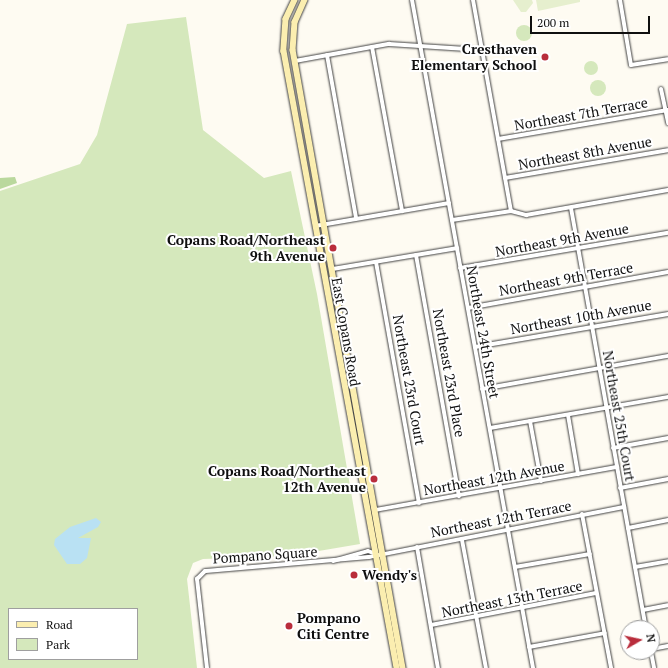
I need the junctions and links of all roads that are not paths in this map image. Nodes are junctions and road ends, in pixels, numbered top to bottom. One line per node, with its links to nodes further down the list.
1 (294, 0): 26 (main road, East Copans Road)
2 (305, 0): 11 (main road, East Copans Road)
3 (412, 0): 6 (street, Northeast 24th Street)
4 (473, 0): 8 (street)
5 (620, 0): 10 (street)
6 (420, 44): 7 (street); 8 (street); 19 (street, Northeast 24th Street)
7 (372, 47): 9 (street); 21 (street)
8 (482, 50): 15 (street)
9 (327, 55): 11 (street); 23 (street)
10 (668, 59)
11 (295, 61): 25 (main road, East Copans Road)
12 (661, 89): 13 (street)
13 (667, 110): 14 (street); 15 (street, Northeast 7th Terrace)
14 (668, 123)
15 (498, 139): 17 (street)
16 (668, 150): 17 (street, Northeast 8th Avenue)
17 (505, 178): 22 (street)
18 (668, 190): 20 (street)
19 (449, 203): 21 (street); 24 (street, Northeast 24th Street)
20 (571, 208): 22 (street); 29 (street, Northeast 25th Court)
21 (402, 211): 23 (street)
22 (511, 211): 24 (street)
23 (356, 218): 25 (street)
24 (452, 220): 28 (street, Northeast 24th Street)
25 (324, 224): 26 (street); 33 (main road, East Copans Road)
26 (315, 226): 67 (main road, East Copans Road)
27 (668, 233): 29 (street, Northeast 9th Avenue)
28 (457, 248): 30 (street); 32 (street, Northeast 24th Street)
29 (578, 248): 32 (street, Northeast 9th Avenue); 35 (street, Northeast 25th Court)
30 (416, 255): 31 (street); 56 (street, Northeast 23rd Place)
31 (376, 262): 33 (street); 57 (street, Northeast 23rd Court)
32 (460, 268): 36 (street, Northeast 24th Street)
33 (333, 269): 59 (main road, East Copans Road)
34 (668, 272): 35 (street, Northeast 9th Terrace)
35 (585, 287): 36 (street, Northeast 9th Terrace); 38 (street, Northeast 25th Court)
36 (468, 308): 39 (street, Northeast 24th Street)
37 (668, 314): 38 (street, Northeast 10th Avenue)
38 (592, 326): 39 (street, Northeast 10th Avenue); 41 (street, Northeast 25th Court)
39 (475, 348): 42 (street, Northeast 24th Street)
40 (668, 356): 41 (street)
41 (599, 369): 42 (street); 44 (street, Northeast 25th Court)
42 (482, 389): 47 (street, Northeast 24th Street)
43 (668, 397): 44 (street)
44 (606, 408): 45 (street); 49 (street, Northeast 25th Court)
45 (568, 415): 46 (street); 51 (street)
46 (530, 421): 47 (street); 53 (street)
47 (490, 428): 55 (street, Northeast 24th Street)
48 (668, 438): 49 (street)
49 (613, 448): 50 (street, Northeast 25th Court)
50 (617, 467): 51 (street, Northeast 12th Avenue); 54 (street, Northeast 25th Court)
51 (578, 474): 53 (street, Northeast 12th Avenue)
52 (668, 479): 54 (street)
53 (540, 481): 55 (street, Northeast 12th Avenue)
54 (620, 488): 58 (street, Northeast 25th Court)
55 (500, 489): 56 (street, Northeast 12th Avenue); 63 (street, Northeast 24th Street)
56 (459, 496): 57 (street, Northeast 12th Avenue)
57 (419, 503): 59 (street, Northeast 12th Avenue)
58 (624, 507): 60 (street, Northeast 12th Terrace); 62 (street, Northeast 25th Court)
59 (375, 510): 66 (main road, East Copans Road)
60 (582, 514): 63 (street, Northeast 12th Terrace); 68 (street)
61 (668, 520): 62 (street)
62 (628, 528): 71 (street, Northeast 25th Court)
63 (508, 530): 64 (street, Northeast 12th Terrace); 70 (street, Northeast 24th Street)
64 (462, 540): 65 (street, Northeast 12th Terrace); 76 (street)
65 (417, 547): 66 (street, Northeast 12th Terrace); 78 (street)
66 (384, 553): 67 (street, Pompano Square); 83 (main road, East Copans Road)
67 (376, 554): 81 (street, Pompano Square); 82 (main road, East Copans Road)
68 (590, 554): 70 (street); 72 (street)
69 (668, 561): 71 (street)
70 (515, 567): 74 (street, Northeast 24th Street)
71 (635, 567): 75 (street, Northeast 25th Court)
72 (596, 593): 74 (street, Northeast 13th Terrace); 79 (street)
73 (668, 605): 75 (street)
74 (522, 608): 76 (street, Northeast 13th Terrace); 80 (street, Northeast 24th Street)
75 (643, 610): 77 (street, Northeast 25th Court)
76 (476, 617): 78 (street, Northeast 13th Terrace); 85 (street)
77 (645, 620)
78 (432, 625): 84 (street)
79 (604, 634): 80 (street); 87 (street)
80 (529, 647): 86 (street, Northeast 24th Street)
81 (207, 668)
82 (397, 668)
83 (403, 668)
84 (438, 668)
85 (486, 668)
86 (533, 668)
87 (611, 668)

